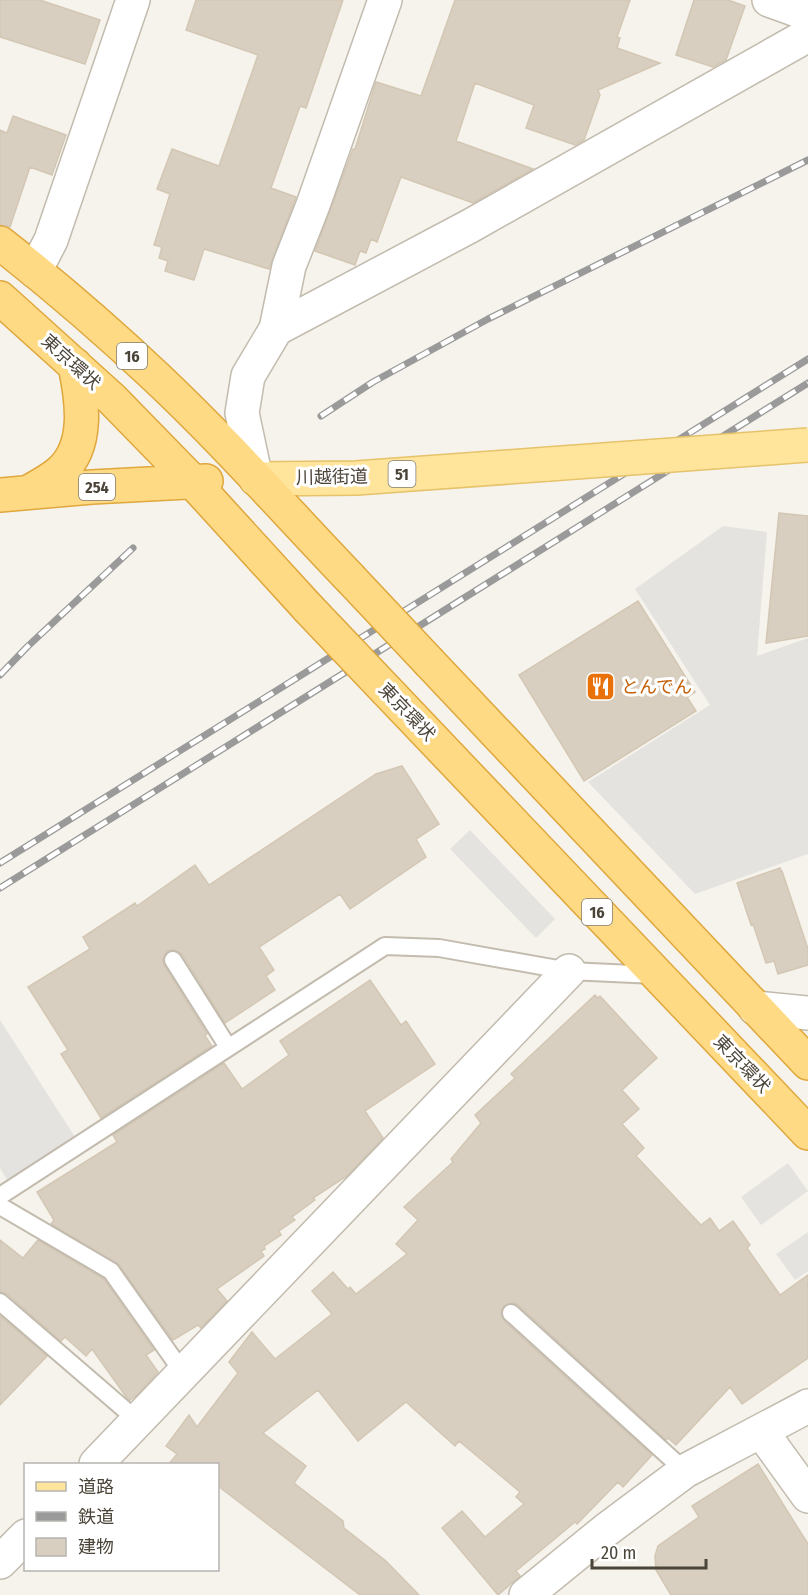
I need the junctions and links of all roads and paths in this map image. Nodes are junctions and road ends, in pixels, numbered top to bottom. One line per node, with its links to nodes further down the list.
1 (133, 0): 7 (street)
2 (386, 0): 9 (street)
3 (769, 0): 4 (street)
4 (808, 14)
5 (808, 35): 9 (street)
6 (0, 243): 7 (highway, 16)
7 (35, 271): 12 (highway, 16)
8 (0, 298): 10 (highway, 東京環状 / 16)
9 (276, 329): 12 (street)
10 (75, 365): 13 (highway, 東京環状 / 16); 14 (highway)
11 (808, 445): 12 (main road, 川越街道 / 51, bridge)
12 (256, 479): 13 (highway, 川越街道 / 254); 18 (highway, 16, bridge)
13 (193, 482): 14 (highway, 川越街道 / 254); 17 (highway, 東京環状 / 16, bridge)
14 (14, 494)
15 (173, 960): 20 (lane)
16 (569, 970): 17 (lane); 20 (lane); 27 (street)
17 (656, 975): 22 (highway, 東京環状 / 16)
18 (755, 1008): 19 (street); 21 (highway, 16)
19 (808, 1013)
20 (228, 1047): 23 (lane)
21 (808, 1063)
22 (808, 1133)
23 (0, 1196)
24 (0, 1206): 27 (lane)
25 (0, 1302): 29 (lane)
26 (511, 1313): 32 (lane)
27 (184, 1374): 29 (street)
28 (808, 1406): 30 (street)
29 (138, 1421): 31 (street)
30 (761, 1431): 32 (street); 33 (street)
31 (97, 1463)
32 (685, 1471): 36 (street)
33 (808, 1496)
34 (24, 1538): 35 (street)
35 (0, 1562)
36 (526, 1595)

